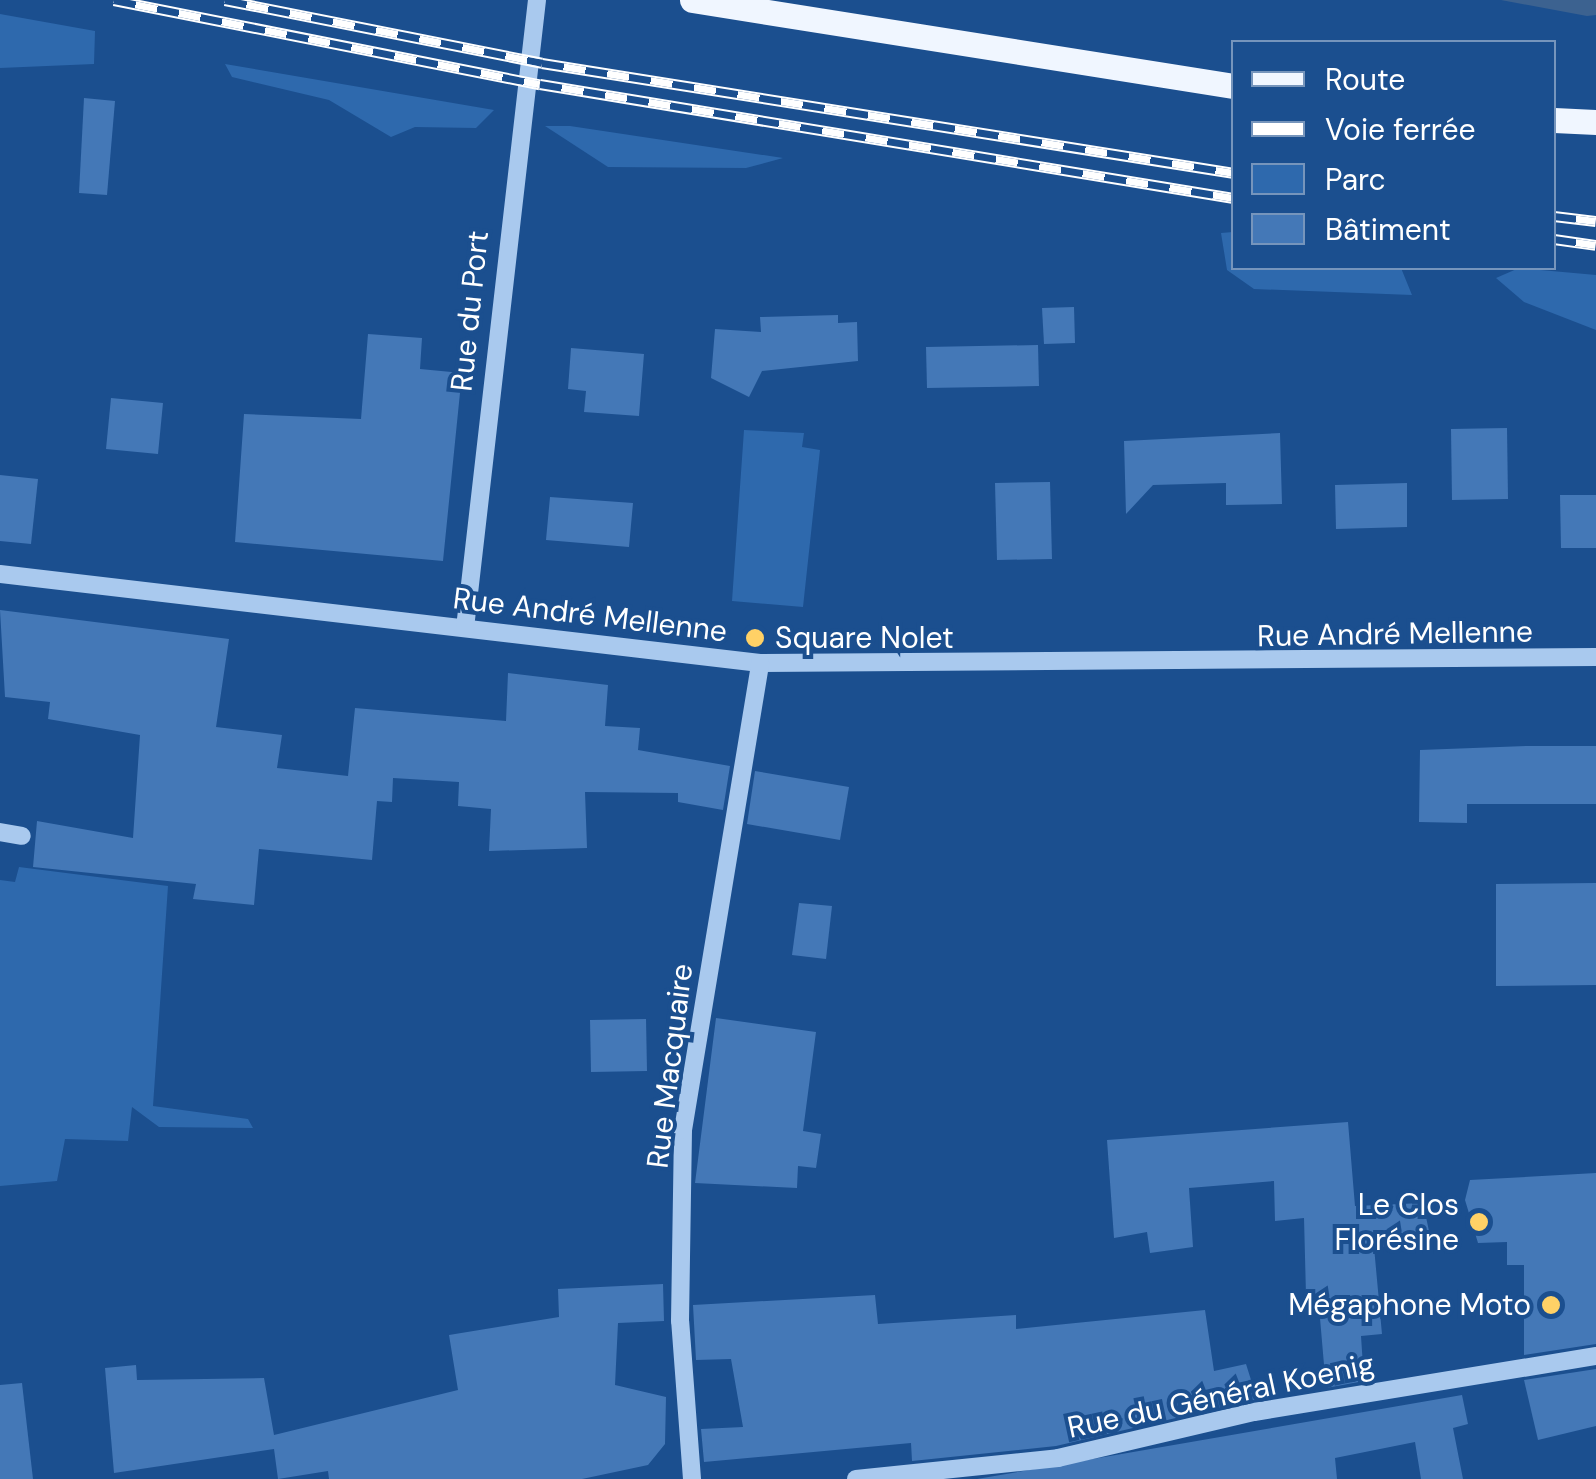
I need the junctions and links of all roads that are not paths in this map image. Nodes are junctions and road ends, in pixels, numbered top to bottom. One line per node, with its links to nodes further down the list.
1 (537, 0): 7 (street, Rue du Port)
2 (692, 0): 3 (main road)
3 (1231, 86)
4 (1556, 120): 5 (main road)
5 (1596, 122)
6 (0, 574): 7 (street, Rue André Mellenne)
7 (465, 628): 9 (street, Rue André Mellenne)
8 (1596, 657): 9 (street, Rue André Mellenne)
9 (760, 662): 13 (street, Rue Macquaire)
10 (0, 832): 11 (street)
11 (22, 836)
12 (1596, 1356): 14 (street, Rue du Général Koenig)
13 (692, 1479)
14 (856, 1479)

